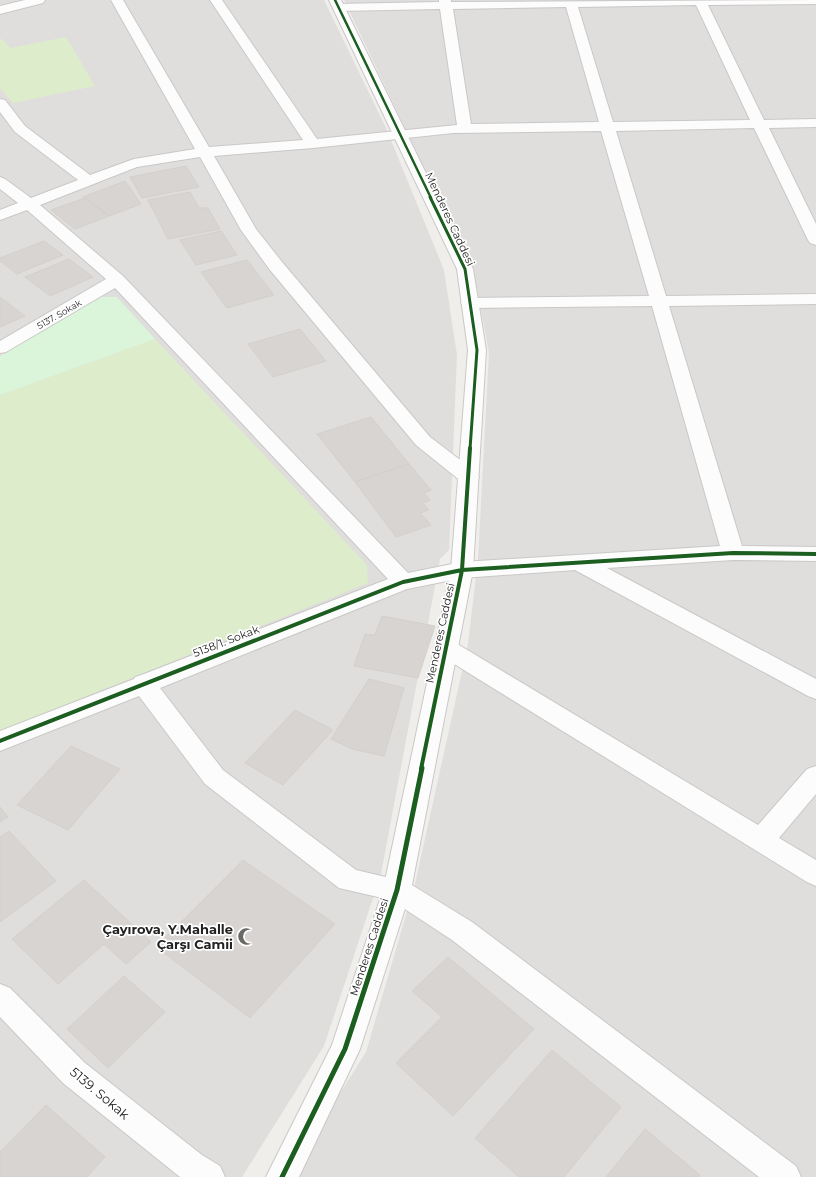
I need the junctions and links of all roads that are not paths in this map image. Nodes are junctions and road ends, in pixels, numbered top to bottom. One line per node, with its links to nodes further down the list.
1 (39, 0): 9 (street)
2 (116, 0): 17 (street)
3 (216, 0): 16 (street)
4 (816, 0): 5 (street)
5 (699, 1): 6 (street); 11 (street)
6 (570, 2): 8 (street); 13 (street)
7 (337, 3): 8 (street); 15 (street, Menderes Caddesi)
8 (445, 3): 14 (street)
9 (0, 10)
10 (0, 103): 18 (street)
11 (759, 124): 12 (street); 13 (street); 22 (street)
12 (816, 124)
13 (607, 126): 14 (street); 25 (street)
14 (465, 128): 15 (street)
15 (400, 134): 16 (street); 26 (street, Menderes Caddesi)
16 (313, 144): 17 (street)
17 (204, 152): 18 (street); 28 (street)
18 (88, 180): 20 (street)
19 (0, 182): 20 (street)
20 (29, 204): 21 (street); 23 (street)
21 (0, 215)
22 (816, 240)
23 (117, 280): 27 (street, 5137. Sokak); 33 (street)
24 (816, 299): 25 (street)
25 (659, 301): 26 (street); 29 (street)
26 (470, 303): 28 (street, Menderes Caddesi)
27 (0, 348)
28 (469, 477): 32 (street, Menderes Caddesi)
29 (734, 553): 30 (street, 5138/1. Sokak); 31 (street, 5138/1. Sokak)
30 (816, 554)
31 (579, 563): 32 (street, 5138/1. Sokak); 36 (street)
32 (462, 570): 33 (street, 5138/1. Sokak); 34 (street, Menderes Caddesi)
33 (403, 582): 35 (street, 5138/1. Sokak)
34 (446, 648): 39 (street); 41 (street, Menderes Caddesi)
35 (143, 684): 37 (street, 5138/1. Sokak); 41 (street)
36 (816, 690)
37 (0, 742)
38 (816, 776): 39 (street)
39 (761, 841): 40 (street)
40 (816, 874)
41 (397, 890): 44 (street, Menderes Caddesi); 45 (street)
42 (0, 996): 43 (street, 5139. Sokak)
43 (209, 1177)
44 (282, 1177)
45 (785, 1177)

